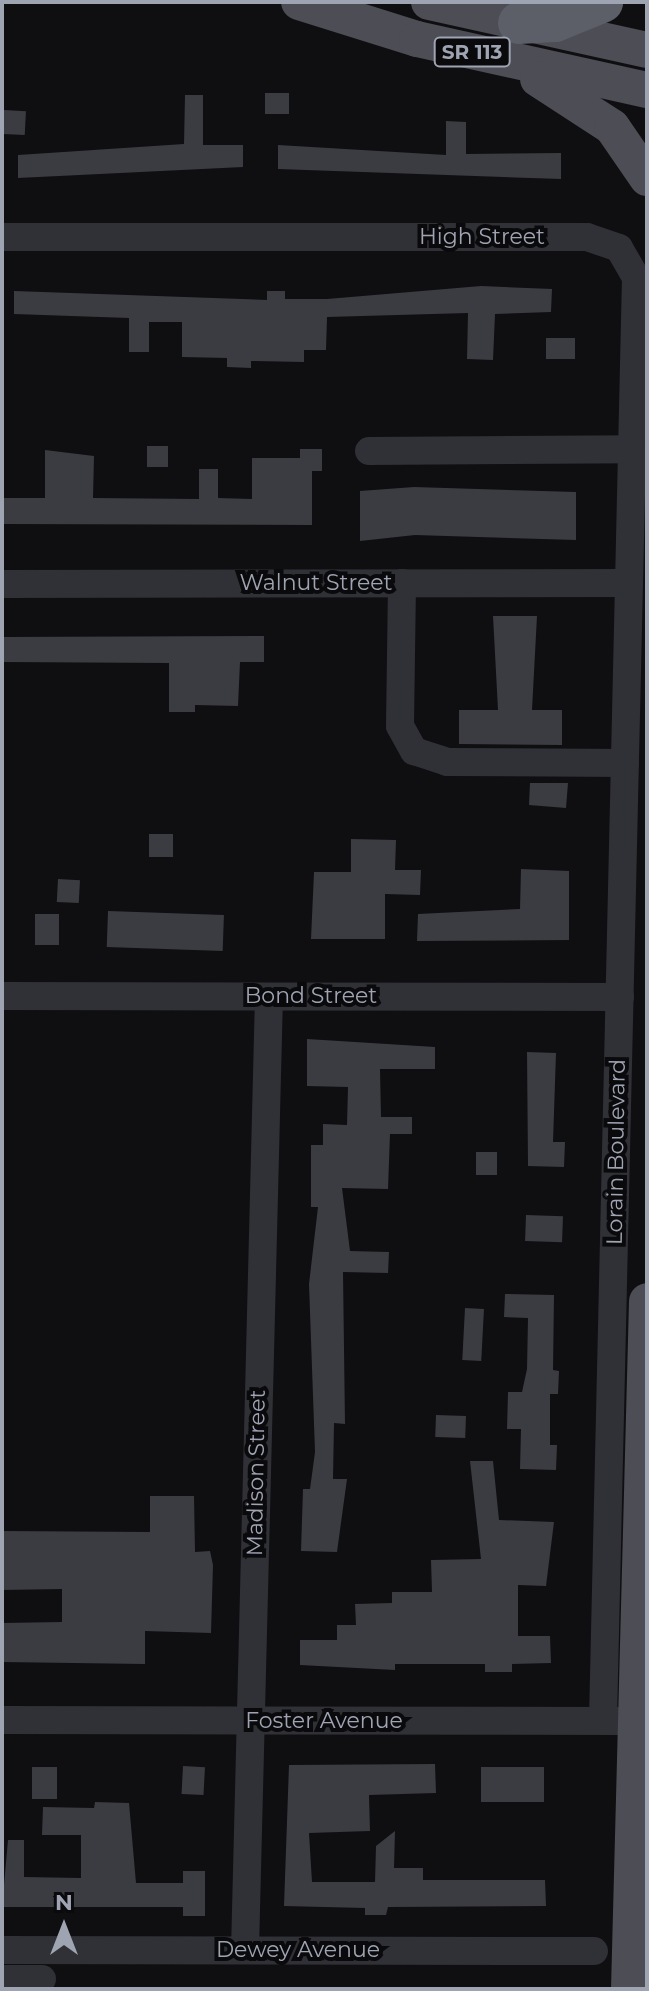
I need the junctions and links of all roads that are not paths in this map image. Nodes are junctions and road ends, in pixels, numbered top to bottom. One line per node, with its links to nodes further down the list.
1 (299, 2): 6 (main road, SR 113)
2 (429, 2): 4 (main road, SR 113)
3 (602, 2): 4 (highway)
4 (519, 23): 5 (main road, SR 113)
5 (647, 50)
6 (474, 52): 7 (main road, SR 113); 8 (main road)
7 (647, 90)
8 (647, 178)
9 (2, 237): 10 (street, High Street)
10 (633, 449): 11 (street); 13 (street, High Street)
11 (369, 451)
12 (402, 583): 13 (street, Walnut Street); 14 (street, Walnut Street); 15 (street)
13 (629, 583): 15 (street, Lorain Boulevard)
14 (2, 584)
15 (625, 763): 18 (street, Lorain Boulevard)
16 (2, 996): 17 (street, Bond Street)
17 (269, 997): 18 (street, Bond Street); 21 (street, Madison Street)
18 (620, 997): 22 (street, Lorain Boulevard)
19 (647, 1301): 22 (main road, Lorain Boulevard)
20 (2, 1720): 21 (street, Foster Avenue)
21 (250, 1721): 22 (street, Foster Avenue); 24 (street, Madison Street)
22 (628, 1721): 28 (main road, Lorain Boulevard)
23 (2, 1950): 24 (street, Dewey Avenue)
24 (245, 1950): 25 (street, Dewey Avenue)
25 (594, 1951)
26 (2, 1979): 27 (street)
27 (42, 1979)
28 (629, 1989)

